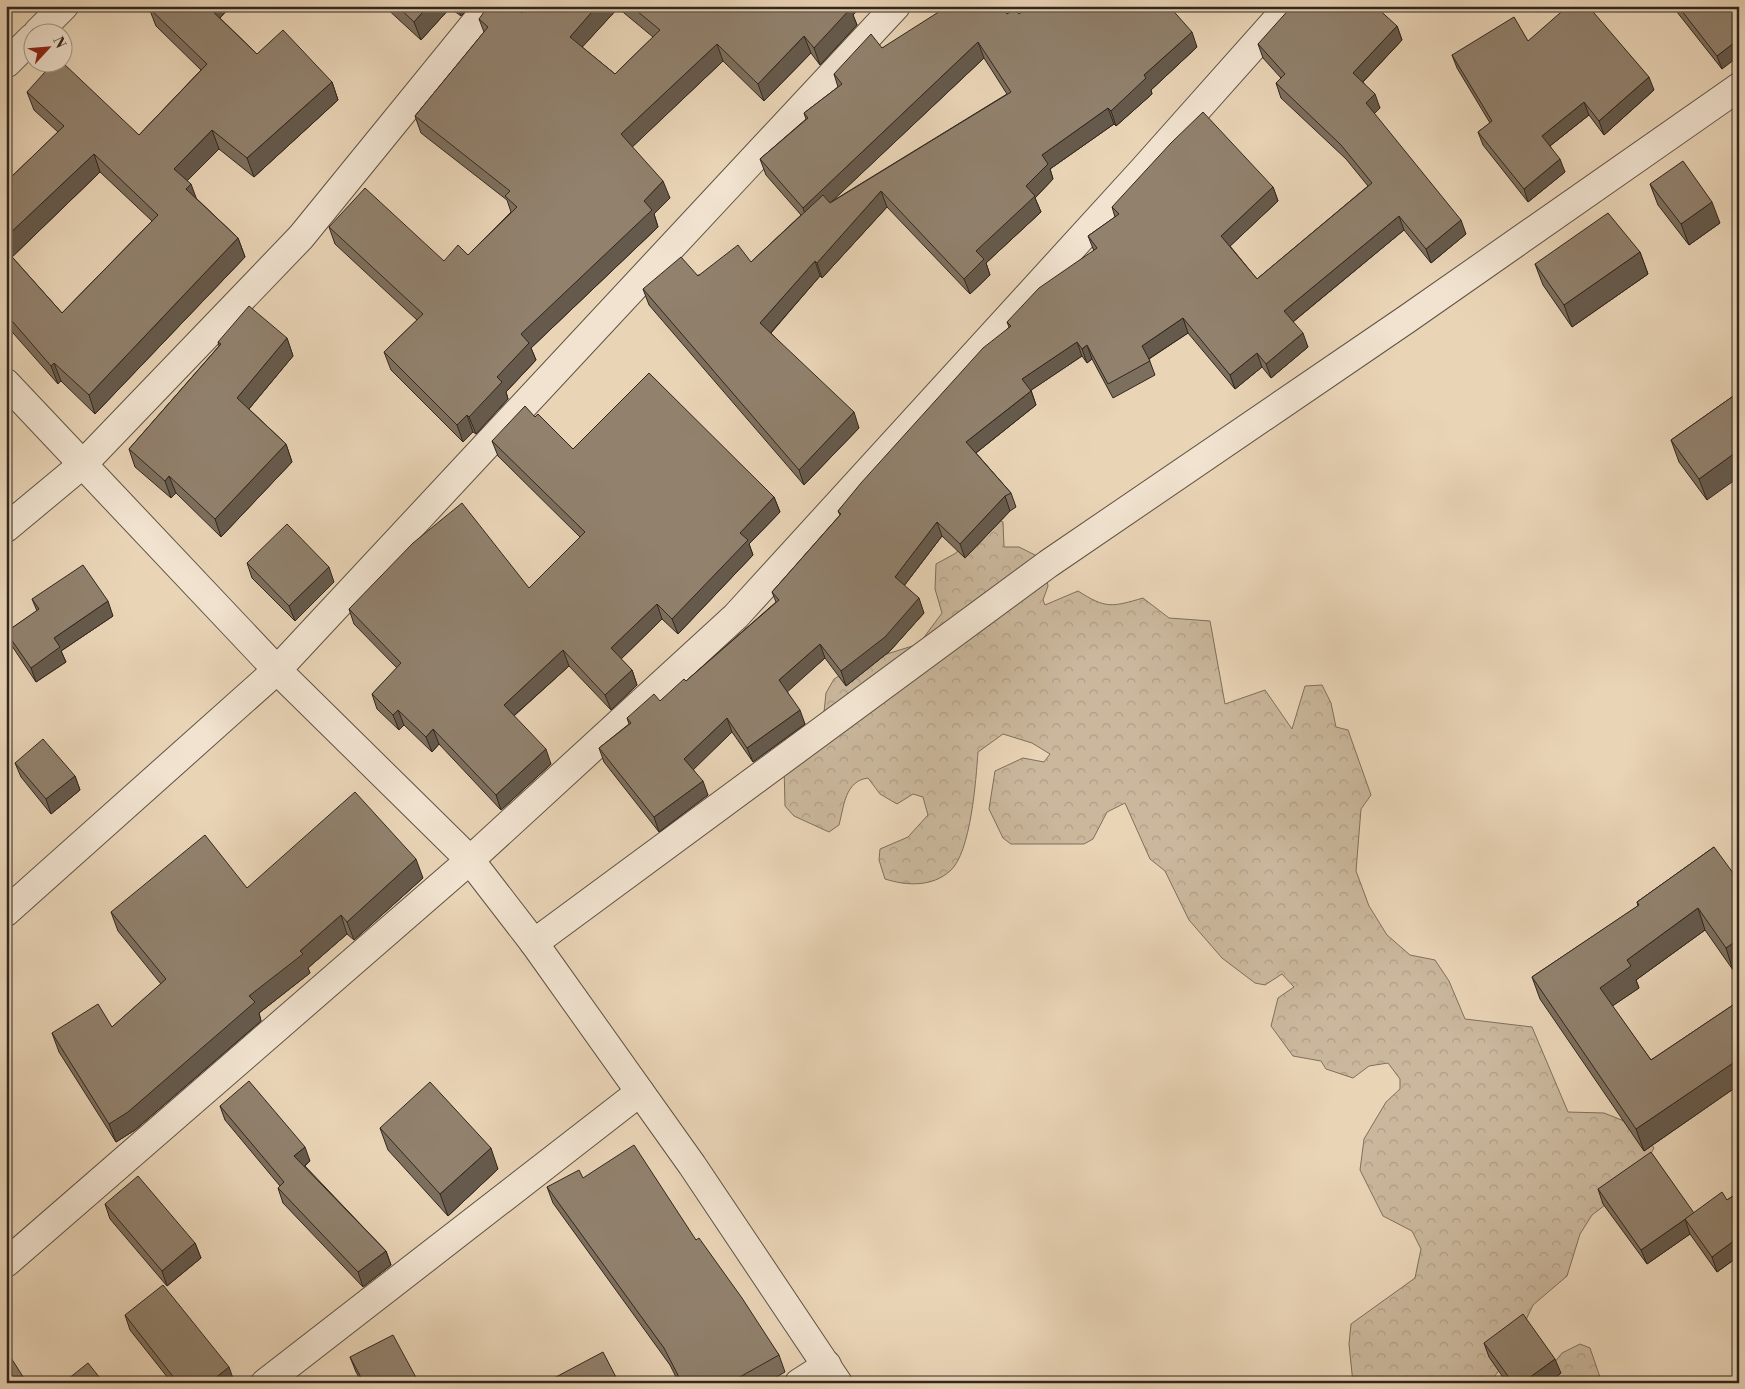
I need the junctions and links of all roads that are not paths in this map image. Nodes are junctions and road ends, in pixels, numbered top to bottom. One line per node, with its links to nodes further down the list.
1 (64, 6): 5 (street)
2 (489, 6): 10 (street)
3 (896, 6): 12 (street)
4 (1289, 6): 13 (street)
5 (48, 22)
6 (22, 48): 7 (street)
7 (7, 62)
8 (1739, 87): 15 (street)
9 (6, 383): 10 (street)
10 (82, 464): 11 (street); 12 (street)
11 (6, 528)
12 (277, 670): 13 (street); 14 (street)
13 (470, 860): 15 (street); 17 (street)
14 (6, 912)
15 (534, 943): 16 (street)
16 (640, 1092): 18 (street); 19 (street)
17 (6, 1262)
18 (832, 1374): 20 (street)
19 (265, 1383)
20 (799, 1383)

